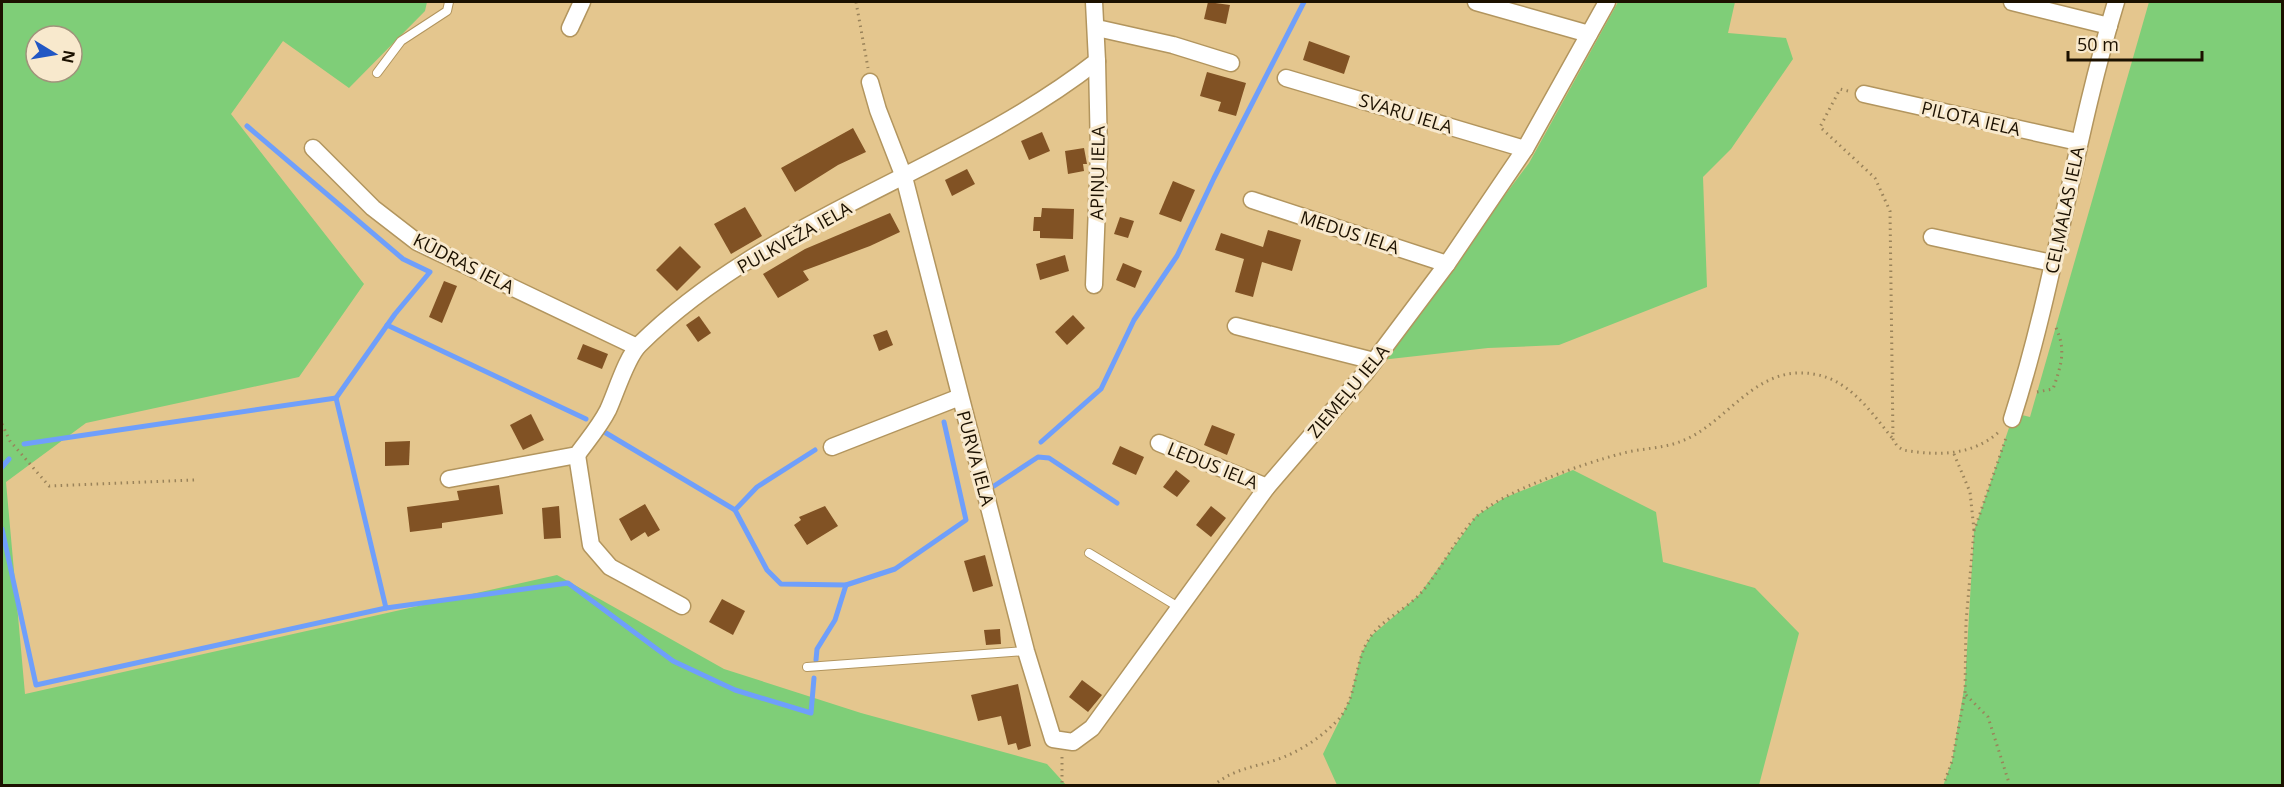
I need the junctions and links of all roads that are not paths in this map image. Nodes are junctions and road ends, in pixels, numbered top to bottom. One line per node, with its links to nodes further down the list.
1 (449, 2): 14 (lane)
2 (582, 2): 9 (street)
3 (1094, 2): 10 (street)
4 (1476, 2): 11 (street)
5 (1607, 2): 11 (street, ZIEMEĻU IELA)
6 (2012, 2): 8 (street)
7 (2116, 2): 8 (street, CEĻMALAS IELA)
8 (2109, 26): 18 (street, CEĻMALAS IELA)
9 (570, 28)
10 (1097, 28): 12 (street); 13 (street)
11 (1589, 34): 20 (street, ZIEMEĻU IELA)
12 (1097, 61): 21 (street, PULKVEŽA IELA); 26 (street, APIŅU IELA)
13 (1231, 63)
14 (377, 73)
15 (1286, 78): 20 (street, SVARU IELA)
16 (870, 82): 21 (street, PURVA IELA)
17 (1864, 94): 18 (street, PILOTA IELA)
18 (2078, 142): 24 (street, CEĻMALAS IELA)
19 (313, 148): 28 (street, KŪDRAS IELA)
20 (1525, 149): 25 (street, ZIEMEĻU IELA)
21 (904, 177): 28 (street, PULKVEŽA IELA); 30 (street, PURVA IELA)
22 (1252, 200): 25 (street, MEDUS IELA)
23 (1932, 237): 24 (street)
24 (2052, 263): 31 (street, CEĻMALAS IELA)
25 (1447, 264): 29 (street, ZIEMEĻU IELA)
26 (1094, 285)
27 (1236, 326): 29 (street)
28 (637, 347): 34 (street, PULKVEŽA IELA)
29 (1374, 362): 36 (street, ZIEMEĻU IELA)
30 (960, 397): 33 (street); 40 (street, PURVA IELA)
31 (2012, 419)
32 (1159, 443): 36 (street, LEDUS IELA)
33 (832, 447)
34 (577, 455): 35 (street); 38 (street)
35 (449, 479)
36 (1268, 487): 39 (street, ZIEMEĻU IELA)
37 (1089, 553): 39 (lane)
38 (682, 606)
39 (1180, 609): 42 (street, ZIEMEĻU IELA)
40 (1026, 651): 41 (lane); 42 (street, PURVA IELA)
41 (807, 667)
42 (1058, 740)

